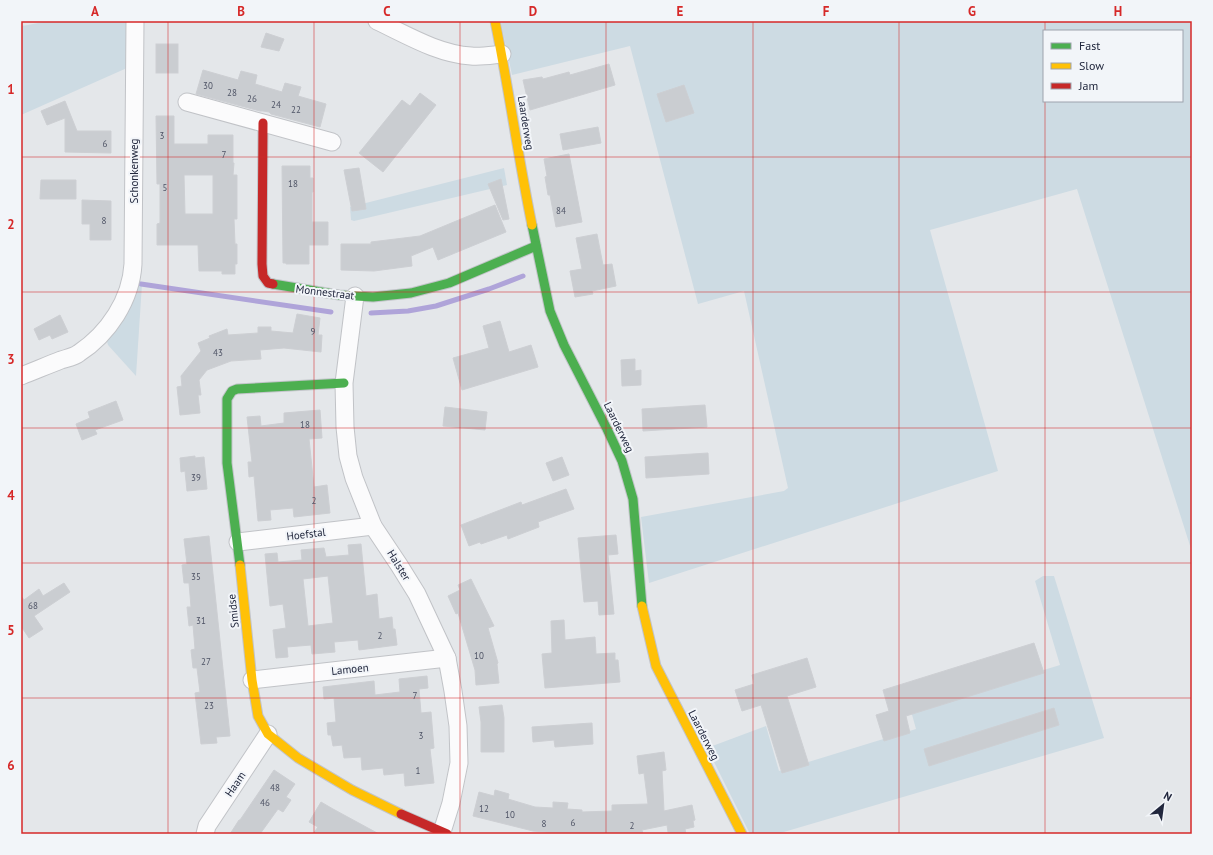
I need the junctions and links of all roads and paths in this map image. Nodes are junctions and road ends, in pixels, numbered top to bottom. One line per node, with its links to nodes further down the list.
1 (135, 21): 10 (street, Schonkenweg)
2 (377, 21): 4 (street)
3 (495, 21): 4 (street, Laarderweg)
4 (502, 54): 8 (street, Laarderweg)
5 (187, 102): 6 (street)
6 (263, 123): 7 (street); 9 (street, Monnestraat)
7 (332, 142)
8 (536, 246): 9 (street, Monnestraat); 19 (street, Laarderweg)
9 (355, 296): 11 (street, Halster)
10 (21, 376)
11 (344, 383): 12 (street, Halster); 13 (street, Smidse)
12 (373, 526): 13 (street, Hoefstal); 14 (street, Halster)
13 (238, 542): 15 (street, Smidse)
14 (447, 658): 15 (street, Lamoen); 17 (street, Halster)
15 (252, 680): 16 (street, Smidse)
16 (268, 734): 17 (street, Smidse); 18 (street, Haam)
17 (444, 833)
18 (205, 834)
19 (742, 834)

